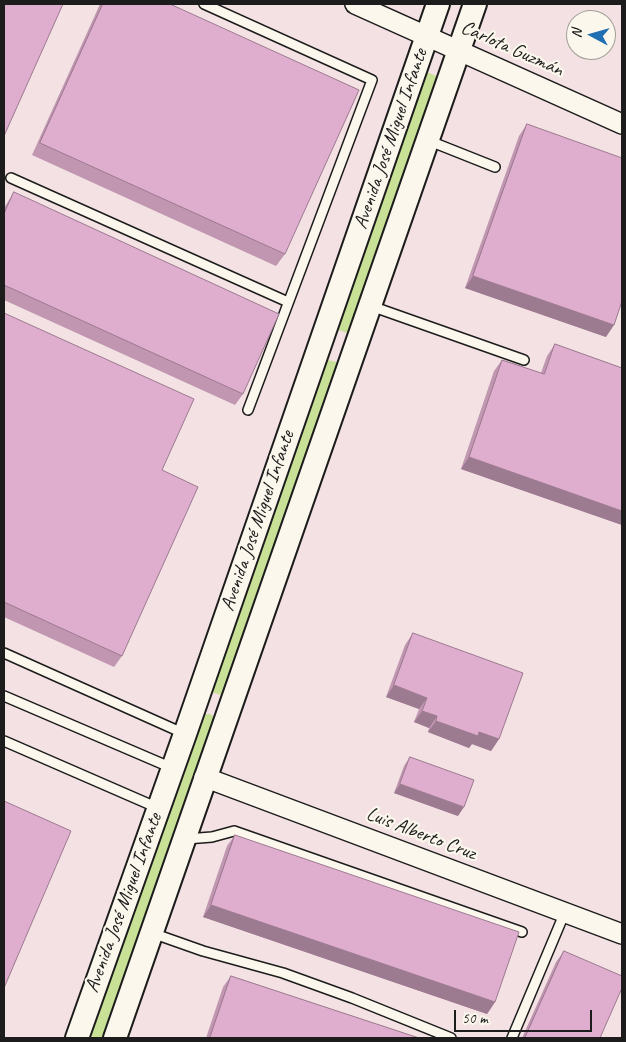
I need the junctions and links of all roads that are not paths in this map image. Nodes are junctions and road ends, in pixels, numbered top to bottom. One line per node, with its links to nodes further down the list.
1 (204, 4): 11 (lane)
2 (355, 4): 5 (street, Carlota Guzmán)
3 (438, 4): 5 (street, Avenida José Miguel Infante)
4 (475, 4): 6 (street, Avenida José Miguel Infante)
5 (427, 36): 6 (street, Carlota Guzmán); 13 (street, Avenida José Miguel Infante)
6 (458, 50): 7 (street, Carlota Guzmán); 8 (street, Avenida José Miguel Infante)
7 (622, 124)
8 (427, 139): 9 (lane); 12 (street, Avenida José Miguel Infante)
9 (495, 167)
10 (11, 178): 11 (lane)
11 (288, 302): 16 (lane)
12 (371, 306): 14 (street, Avenida José Miguel Infante); 15 (lane)
13 (319, 344): 14 (street); 19 (street, Avenida José Miguel Infante)
14 (352, 358): 22 (street, Avenida José Miguel Infante)
15 (524, 360)
16 (248, 410)
17 (4, 653): 19 (lane)
18 (4, 696): 21 (lane)
19 (185, 734): 21 (street, Avenida José Miguel Infante)
20 (4, 742): 23 (lane)
21 (173, 768): 23 (street, Avenida José Miguel Infante)
22 (204, 777): 24 (street, Avenida José Miguel Infante); 25 (street, Luis Alberto Cruz)
23 (158, 808): 29 (street, Avenida José Miguel Infante)
24 (183, 839): 26 (lane); 27 (street, Avenida José Miguel Infante)
25 (565, 912): 28 (street, Luis Alberto Cruz); 32 (lane)
26 (522, 932)
27 (151, 933): 30 (street, Avenida José Miguel Infante); 31 (lane)
28 (622, 934)
29 (76, 1038)
30 (115, 1038)
31 (451, 1038)
32 (512, 1038)

